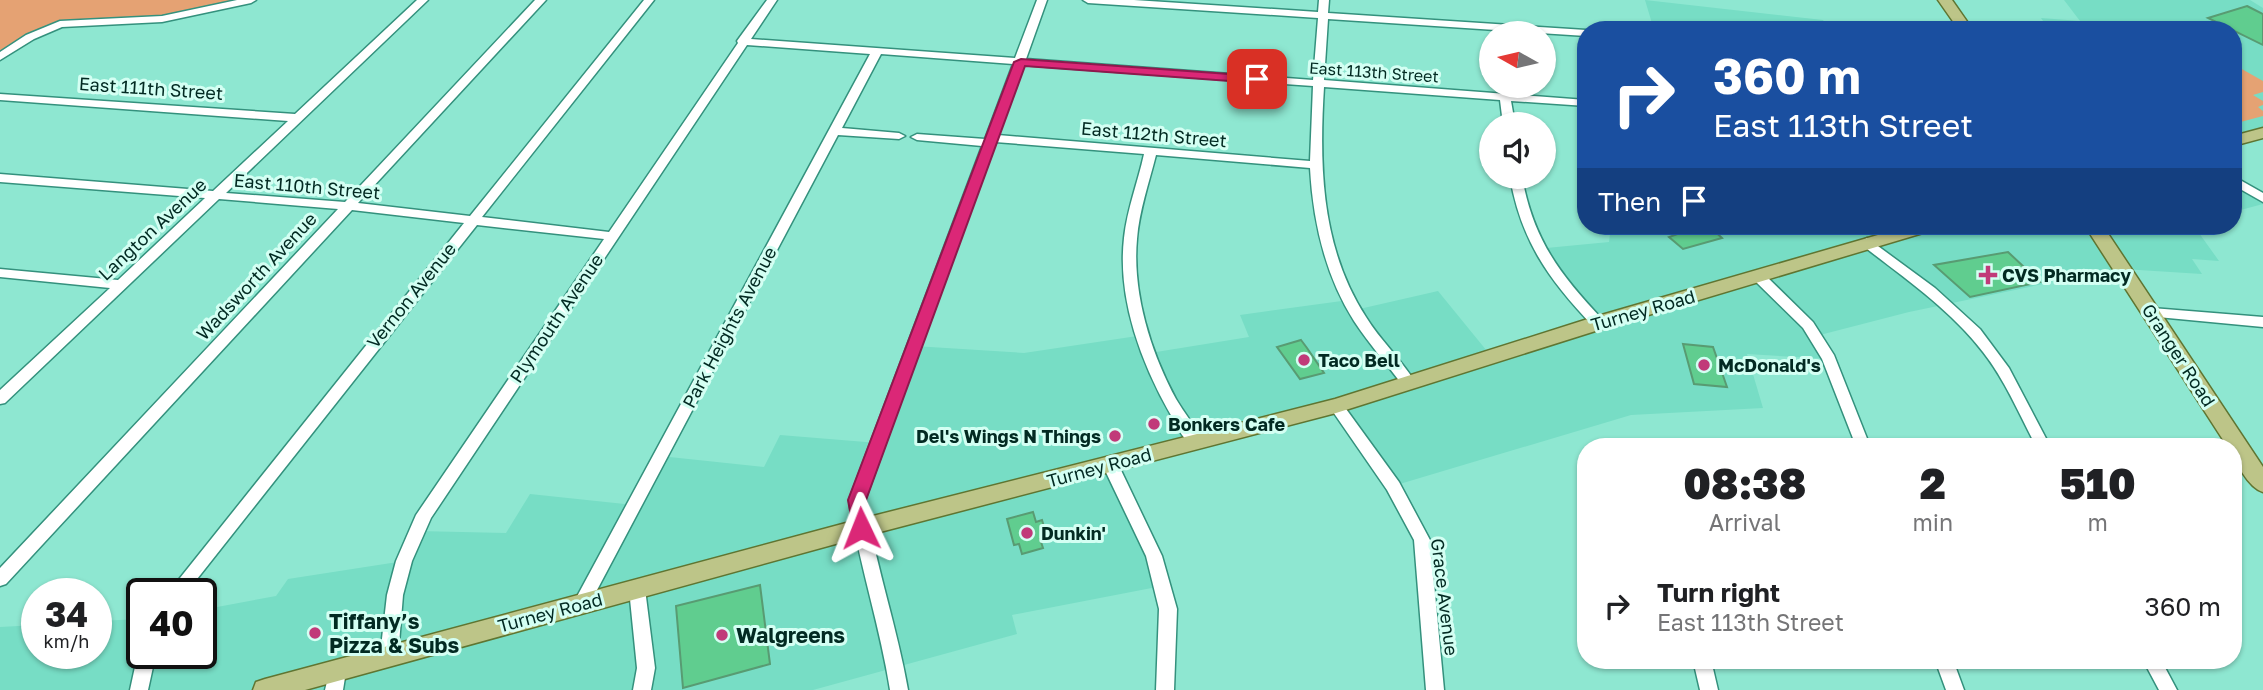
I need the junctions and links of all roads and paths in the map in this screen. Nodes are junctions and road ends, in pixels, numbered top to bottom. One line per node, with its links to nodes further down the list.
1 (251, 0): 15 (street)
2 (423, 0): 22 (street, Langton Avenue)
3 (541, 0): 36 (street, Wadsworth Avenue)
4 (649, 0): 37 (street, Vernon Avenue)
5 (772, 0): 13 (street, Plymouth Avenue)
6 (1042, 0): 16 (street)
7 (1088, 0): 10 (street)
8 (1324, 0): 10 (street)
9 (1945, 0): 11 (main road)
10 (1324, 16): 12 (street); 17 (street)
11 (1958, 21)
12 (1577, 32)
13 (742, 41): 14 (street, East 113th Street); 40 (street, Plymouth Avenue)
14 (876, 53): 16 (street, East 113th Street); 23 (street, Park Heights Avenue)
15 (0, 57)
16 (1021, 62): 17 (street, East 113th Street); 28 (street)
17 (1319, 84): 18 (street, East 113th Street); 30 (street)
18 (1479, 95)
19 (0, 97): 22 (street, East 111th Street)
20 (1518, 98): 21 (street, East 113th Street)
21 (1577, 102)
22 (299, 118): 34 (street, Langton Avenue)
23 (834, 131): 25 (street); 62 (street, Park Heights Avenue)
24 (2263, 133): 27 (main road)
25 (898, 135)
26 (917, 137): 28 (street, East 112th Street)
27 (2242, 139)
28 (991, 141): 29 (street, East 112th Street); 58 (street)
29 (1151, 152): 30 (street, East 112th Street); 54 (street)
30 (1314, 165): 48 (street)
31 (0, 178): 34 (street, East 110th Street)
32 (2242, 185): 35 (street)
33 (1518, 189): 47 (street)
34 (213, 195): 36 (street, East 110th Street); 44 (street, Langton Avenue)
35 (2263, 198)
36 (347, 206): 37 (street, East 110th Street); 60 (street, Wadsworth Avenue)
37 (470, 221): 40 (street, East 110th Street); 59 (street, Vernon Avenue)
38 (1893, 235): 41 (main road, Turney Road)
39 (2100, 235): 45 (main road, Granger Road)
40 (611, 236): 63 (street, Plymouth Avenue)
41 (1867, 242): 43 (main road, Turney Road); 52 (street)
42 (0, 273): 44 (street)
43 (1759, 277): 47 (main road, Turney Road); 51 (street)
44 (119, 284): 49 (street, Langton Avenue)
45 (2152, 313): 46 (street); 53 (main road, Granger Road)
46 (2263, 322)
47 (1598, 323): 48 (main road, Turney Road)
48 (1408, 382): 50 (main road, Turney Road)
49 (1, 397)
50 (1336, 406): 54 (main road, Turney Road); 74 (street, Grace Avenue)
51 (1860, 438)
52 (2039, 438)
53 (2233, 438)
54 (1195, 440): 56 (main road, Turney Road)
55 (2242, 452): 57 (main road, Granger Road)
56 (1110, 464): 58 (main road, Turney Road); 73 (street)
57 (2263, 484)
58 (861, 528): 61 (main road, Turney Road); 72 (street)
59 (188, 578)
60 (0, 579)
61 (637, 589): 62 (main road, Turney Road); 71 (street)
62 (582, 602): 63 (main road, Turney Road)
63 (389, 656): 68 (main road, Turney Road)
64 (144, 669): 69 (street)
65 (1704, 669): 75 (street)
66 (1947, 669): 76 (street)
67 (2157, 669): 77 (street)
68 (336, 680): 70 (main road, Turney Road)
69 (139, 690)
70 (265, 690)
71 (642, 690)
72 (899, 690)
73 (1165, 690)
74 (1435, 690)
75 (1709, 690)
76 (1955, 690)
77 (2168, 690)

